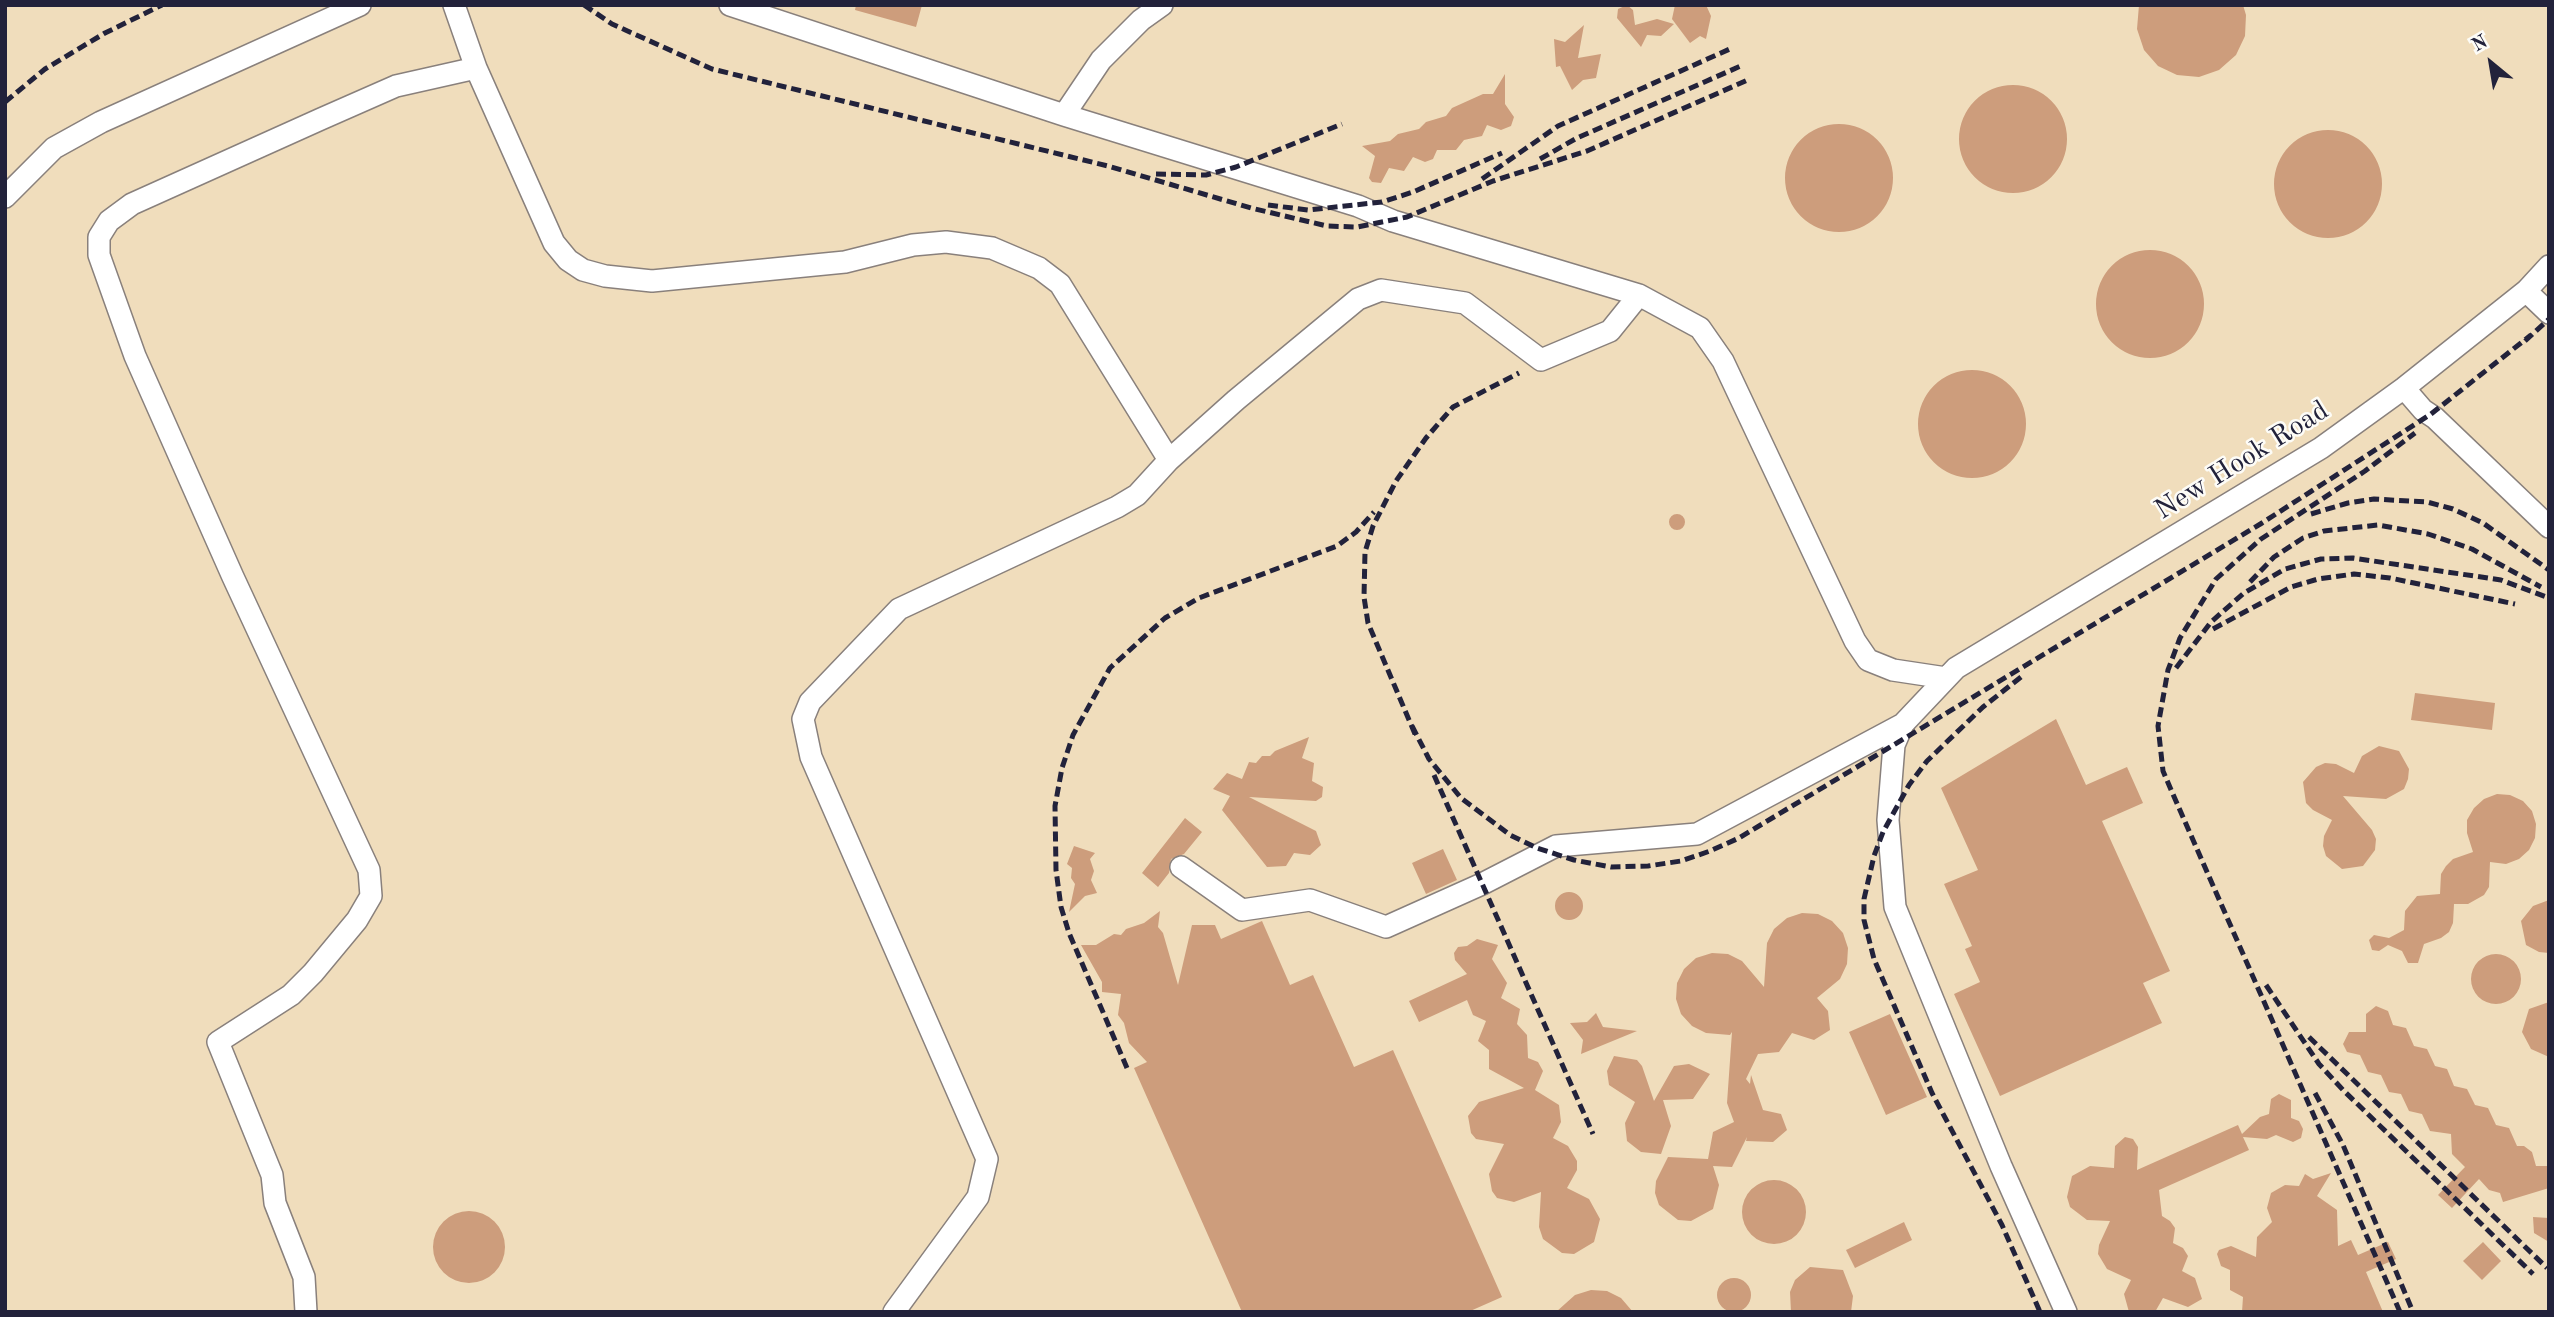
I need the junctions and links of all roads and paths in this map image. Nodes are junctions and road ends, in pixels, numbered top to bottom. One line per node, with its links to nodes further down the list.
1 (360, 5): 7 (street)
2 (454, 5): 5 (street)
3 (730, 5): 6 (street)
4 (1162, 5): 6 (street)
5 (476, 68): 13 (street); 18 (street)
6 (1064, 115): 10 (street)
7 (5, 197)
8 (2549, 267): 9 (street, New Hook Road)
9 (2526, 291): 11 (street); 12 (street, New Hook Road)
10 (1639, 295): 13 (street); 15 (street)
11 (2549, 313)
12 (2403, 388): 14 (street); 15 (street, New Hook Road)
13 (1169, 460): 19 (street)
14 (2549, 527)
15 (1946, 678): 16 (street, New Hook Road)
16 (1903, 724): 17 (street); 20 (street)
17 (1181, 867)
18 (306, 1312)
19 (894, 1312)
20 (2066, 1312)

